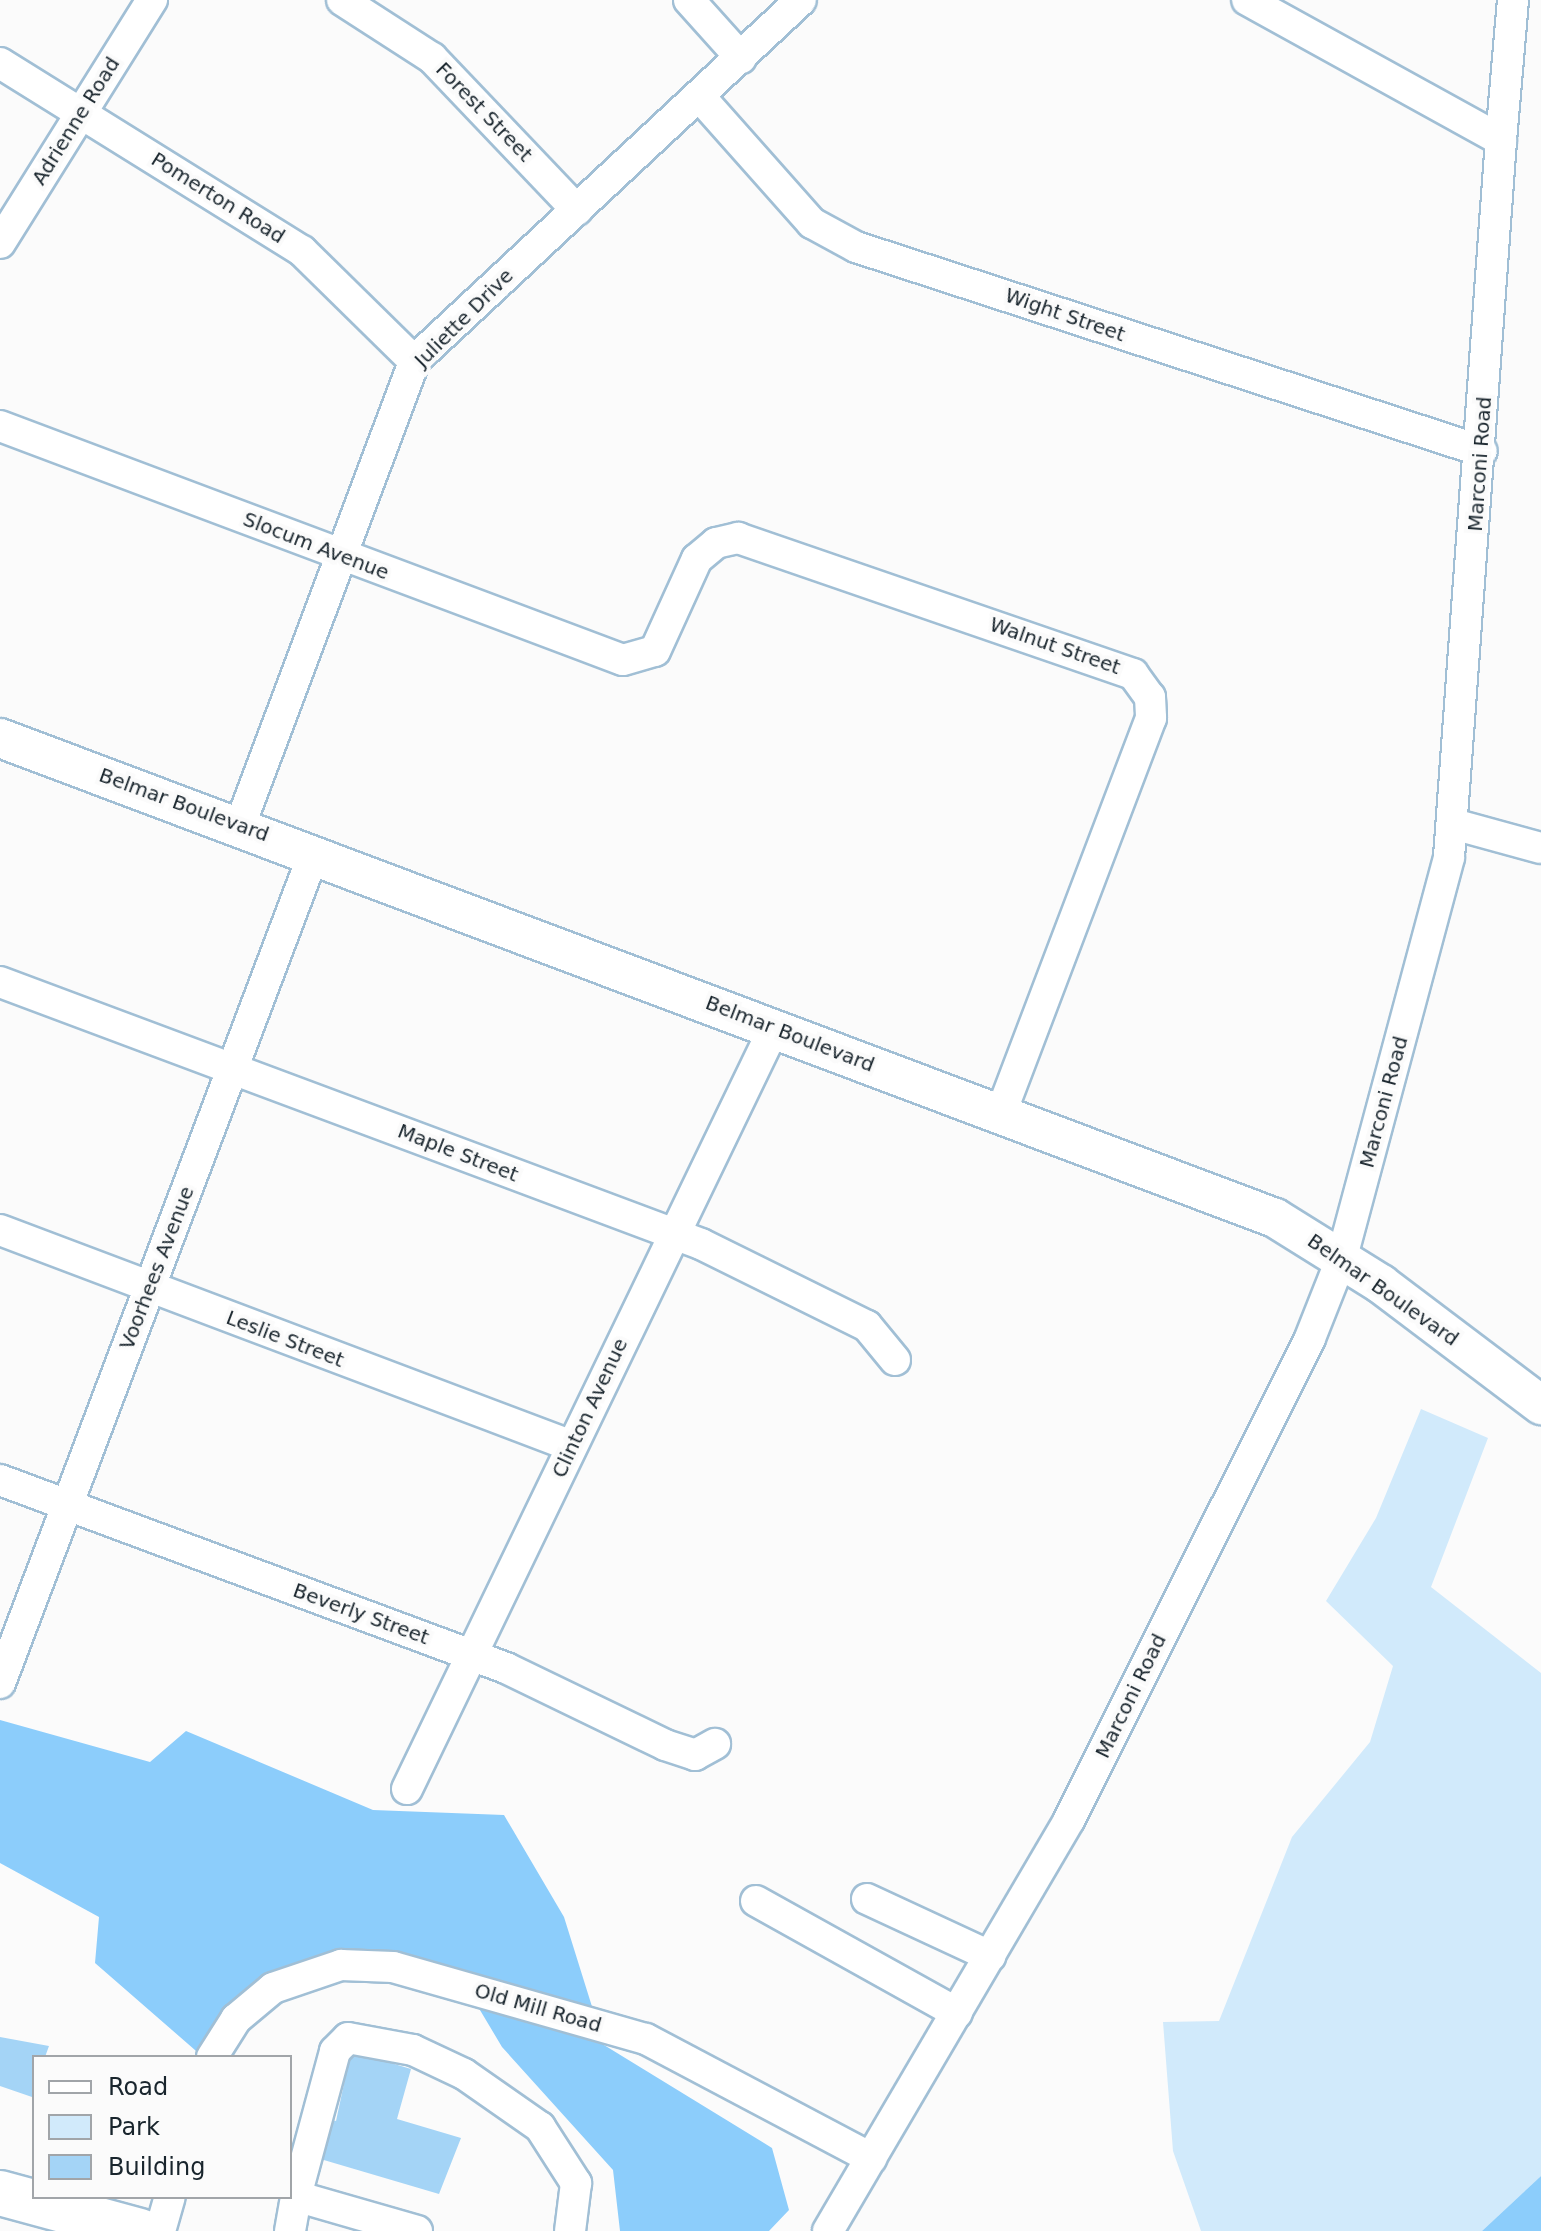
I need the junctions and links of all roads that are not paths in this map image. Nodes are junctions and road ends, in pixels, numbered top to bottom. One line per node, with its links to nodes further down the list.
1 (152, 0): 10 (street, Adrienne Road)
2 (342, 0): 12 (street, Forest Street)
3 (689, 0): 7 (street)
4 (801, 0): 7 (street, Juliette Drive)
5 (1247, 0): 11 (street)
6 (1513, 0): 11 (street, Marconi Road)
7 (741, 58): 9 (street, Juliette Drive)
8 (0, 63): 10 (street, Pomerton Road)
9 (700, 97): 12 (street, Juliette Drive); 16 (street, Wight Street)
10 (81, 114): 13 (street, Adrienne Road); 14 (street, Pomerton Road)
11 (1501, 140): 16 (street, Marconi Road)
12 (577, 210): 14 (street, Juliette Drive)
13 (0, 243)
14 (414, 361): 17 (street, Juliette Drive)
15 (0, 426): 17 (street, Slocum Avenue)
16 (1482, 451): 20 (street, Marconi Road)
17 (341, 556): 18 (street, Slocum Avenue); 21 (street, Juliette Drive)
18 (633, 660): 27 (street, Walnut Street)
19 (0, 738): 21 (main road, Belmar Boulevard)
20 (1453, 824): 22 (street); 30 (street, Marconi Road)
21 (240, 825): 23 (main road, Belmar Boulevard)
22 (1541, 848)
23 (314, 853): 25 (main road, Belmar Boulevard); 26 (street, Voorhees Avenue)
24 (0, 982): 26 (street, Maple Street)
25 (774, 1028): 27 (main road, Belmar Boulevard); 29 (street, Clinton Avenue)
26 (233, 1068): 29 (street, Maple Street); 31 (street, Voorhees Avenue)
27 (1001, 1113): 30 (main road, Belmar Boulevard)
28 (0, 1230): 31 (street, Leslie Street)
29 (676, 1234): 32 (street, Maple Street); 34 (street, Clinton Avenue)
30 (1342, 1257): 33 (main road, Belmar Boulevard); 43 (street, Marconi Road)
31 (150, 1287): 34 (street, Leslie Street); 36 (street, Voorhees Avenue)
32 (895, 1360)
33 (1541, 1405)
34 (572, 1446): 37 (street, Clinton Avenue)
35 (0, 1480): 36 (street, Beverly Street)
36 (68, 1506): 37 (street, Beverly Street); 38 (street, Voorhees Avenue)
37 (472, 1655): 39 (street, Beverly Street); 40 (street, Clinton Avenue)
38 (0, 1683)
39 (715, 1744)
40 (407, 1789)
41 (867, 1899): 43 (street)
42 (756, 1901): 44 (street)
43 (990, 1956): 44 (street, Marconi Road)
44 (957, 2013): 46 (street, Marconi Road)
45 (213, 2055): 46 (street, Old Mill Road)
46 (871, 2158): 55 (street, Marconi Road)
47 (0, 2193): 50 (highway)
48 (296, 2196): 52 (street); 53 (street); 54 (street)
49 (169, 2199): 51 (street)
50 (140, 2231)
51 (160, 2231)
52 (290, 2231)
53 (414, 2231)
54 (570, 2231)
55 (828, 2231)

